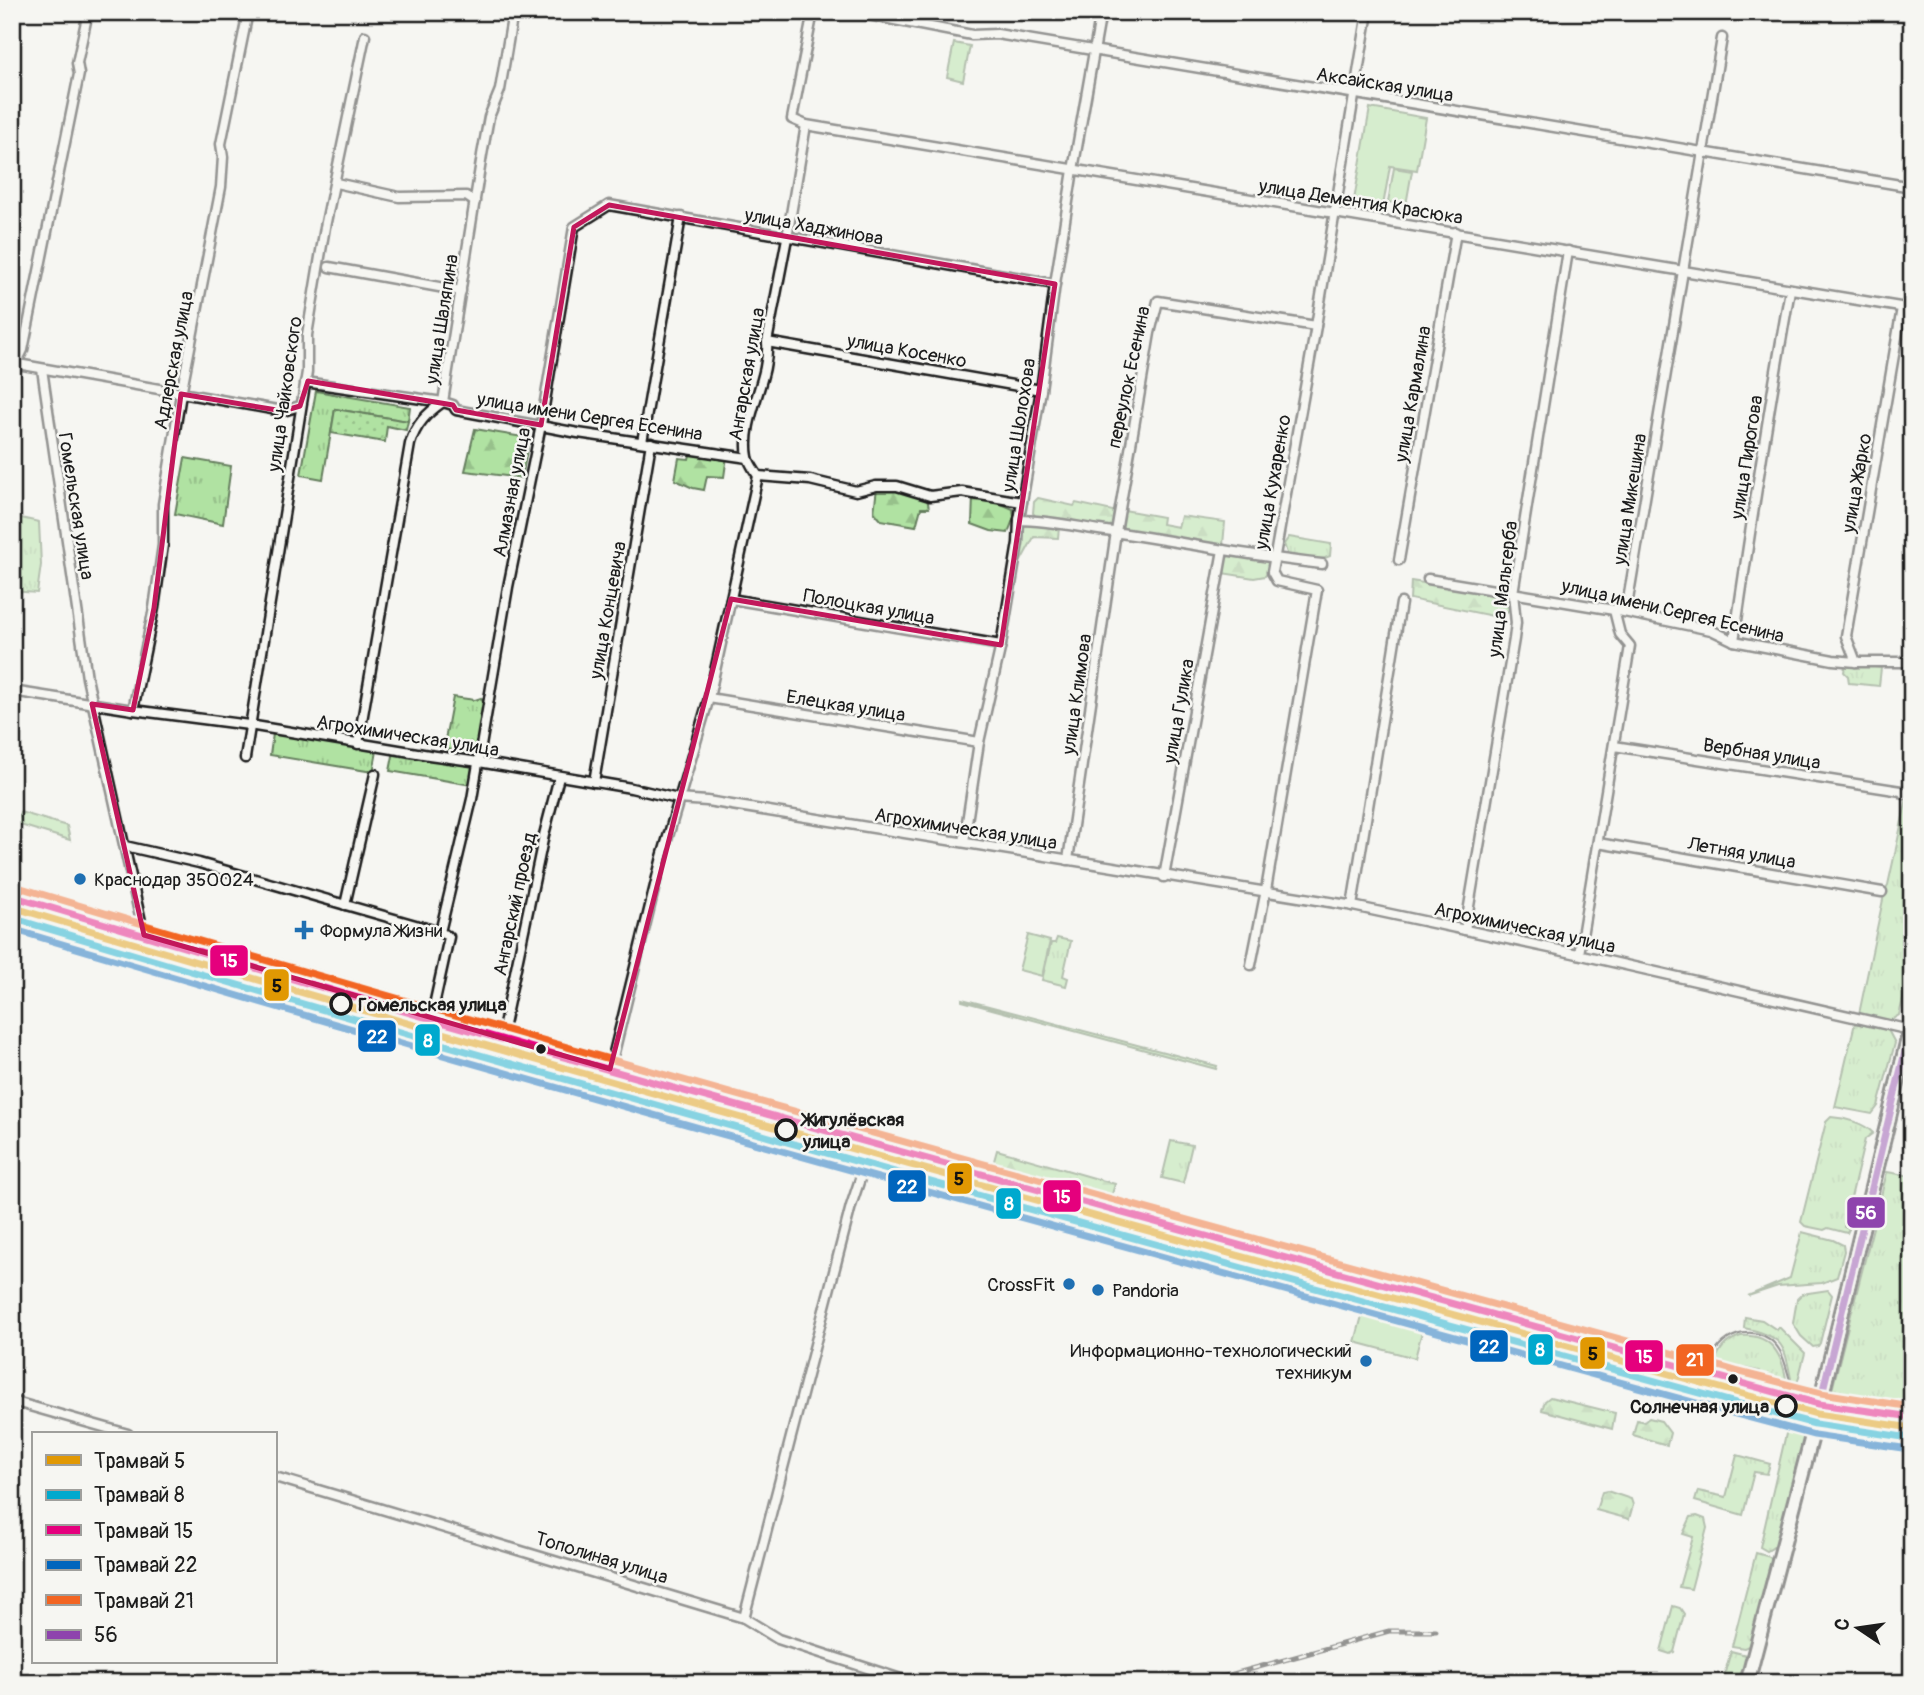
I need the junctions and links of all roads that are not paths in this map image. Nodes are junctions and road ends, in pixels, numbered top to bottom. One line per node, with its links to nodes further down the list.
1 (88, 12): 32 (street)
2 (513, 12): 17 (street, улица Шаляпина)
3 (813, 12): 12 (street)
4 (853, 12): 10 (street, Аксайская улица)
5 (1101, 12): 10 (street, улица Шолохова)
6 (1368, 12): 11 (street, улица Кухаренко)
7 (247, 17): 37 (street, Адлерская улица)
8 (365, 36): 15 (street, улица Чайковского)
9 (1722, 38): 13 (street, улица Микешина)
10 (1094, 51): 11 (street, Аксайская улица); 14 (street, улица Шолохова)
11 (1353, 95): 13 (street, Аксайская улица); 18 (street, улица Кухаренко)
12 (806, 125): 14 (street, улица Дементия Красюка); 22 (street, Ангарская улица)
13 (1703, 153): 16 (street, Аксайская улица); 25 (street, улица Микешина)
14 (1073, 170): 18 (street, улица Дементия Красюка); 26 (street, улица Шолохова)
15 (336, 184): 17 (street); 34 (street, улица Чайковского)
16 (1912, 187)
17 (475, 202): 28 (street, улица Шаляпина)
18 (1335, 212): 21 (street, улица Дементия Красюка); 30 (street, улица Кухаренко)
19 (681, 218): 20 (street, улица Хаджинова); 22 (street, улица Хаджинова); 41 (street)
20 (574, 228): 40 (street, Алмазная улица)
21 (1456, 232): 23 (street, улица Дементия Красюка); 50 (street, улица Кармалина)
22 (787, 238): 26 (street, улица Хаджинова); 31 (street, Ангарская улица)
23 (1568, 251): 25 (street, улица Дементия Красюка); 53 (street, улица Мальгерба)
24 (329, 267): 28 (street)
25 (1682, 272): 27 (street, улица Дементия Красюка); 56 (street, улица Микешина)
26 (1055, 284): 36 (street, улица Шолохова)
27 (1790, 290): 29 (street, улица Дементия Красюка); 57 (street, улица Пирогова)
28 (461, 291): 38 (street, улица Шаляпина)
29 (1907, 309): 59 (street, улица Жарко)
30 (1316, 326): 47 (street, переулок Есенина); 49 (street, улица Кухаренко)
31 (767, 342): 36 (street, улица Косенко); 43 (street, Ангарская улица)
32 (14, 363): 33 (street); 35 (street)
33 (43, 369): 37 (street); 63 (street, Гомельская улица)
34 (305, 382): 38 (street, улица имени Сергея Есенина); 39 (street, улица Чайковского)
35 (12, 385)
36 (1041, 390): 45 (street, улица Шолохова)
37 (181, 394): 39 (street); 64 (street, Адлерская улица)
38 (443, 402): 40 (street, улица имени Сергея Есенина); 67 (street, улица Шаляпина)
39 (300, 407): 65 (street, улица Чайковского)
40 (541, 425): 41 (street, улица имени Сергея Есенина); 70 (street, Алмазная улица)
41 (642, 442): 42 (street, улица имени Сергея Есенина)
42 (652, 443): 43 (street, улица имени Сергея Есенина); 73 (street, улица Концевича)
43 (748, 458): 44 (street, Ангарская улица)
44 (758, 476): 45 (street); 54 (street)
45 (1022, 502): 46 (street, улица Шолохова)
46 (1019, 520): 47 (street); 58 (street, улица Шолохова)
47 (1115, 532): 48 (street); 79 (street, улица Климова)
48 (1223, 550): 49 (street); 80 (street, улица Гулика)
49 (1274, 556): 51 (street); 81 (street, улица Кухаренко)
50 (1399, 560)
51 (1322, 564)
52 (1428, 579): 53 (street, улица имени Сергея Есенина)
53 (1513, 593): 56 (street, улица имени Сергея Есенина); 87 (street, улица Мальгерба)
54 (731, 599): 58 (street, Полоцкая улица); 62 (street)
55 (1401, 603): 85 (street)
56 (1614, 610): 57 (street, улица имени Сергея Есенина); 68 (street)
57 (1734, 641): 59 (street, улица имени Сергея Есенина)
58 (1001, 645): 66 (street, улица Шолохова)
59 (1856, 662): 60 (street, улица имени Сергея Есенина)
60 (1912, 662)
61 (12, 691): 63 (street, Агрохимическая улица)
62 (709, 698): 66 (street, Елецкая улица); 75 (street)
63 (92, 704): 64 (street, Агрохимическая улица); 78 (street, Гомельская улица)
64 (133, 710): 65 (street, Агрохимическая улица)
65 (249, 725): 67 (street, Агрохимическая улица); 69 (street, улица Чайковского)
66 (979, 743): 76 (street, улица Шолохова)
67 (358, 744): 70 (street, Агрохимическая улица)
68 (1614, 746): 74 (street, Вербная улица); 77 (street)
69 (245, 758)
70 (479, 762): 72 (street, Агрохимическая улица); 88 (street, Алмазная улица)
71 (375, 774): 84 (street)
72 (559, 777): 73 (street, Агрохимическая улица); 94 (street, Ангарский проезд)
73 (594, 782): 75 (street, Агрохимическая улица)
74 (1904, 794)
75 (678, 799): 76 (street, Агрохимическая улица); 95 (street)
76 (964, 842): 79 (street, Агрохимическая улица)
77 (1598, 843): 82 (street, Летняя улица); 90 (street)
78 (125, 846): 84 (street); 89 (street, Гомельская улица)
79 (1068, 860): 80 (street, Агрохимическая улица)
80 (1164, 877): 81 (street, Агрохимическая улица)
81 (1266, 890): 85 (street, Агрохимическая улица); 91 (street, улица Кухаренко)
82 (1882, 892)
83 (12, 894): 89 (street)
84 (345, 905): 88 (street)
85 (1352, 906): 87 (street, Агрохимическая улица)
86 (12, 917): 98 (street)
87 (1465, 930): 90 (street, Агрохимическая улица)
88 (440, 932): 92 (street)
89 (144, 935): 92 (street)
90 (1578, 954): 93 (street, Агрохимическая улица)
91 (1251, 965)
92 (431, 1019): 94 (street)
93 (1911, 1026): 107 (street)
94 (502, 1039): 95 (street)
95 (610, 1069): 96 (street)
96 (866, 1140): 97 (street); 98 (street)
97 (906, 1152): 99 (street); 100 (street)
98 (862, 1160): 99 (street); 113 (street)
99 (902, 1170): 101 (street)
100 (1181, 1228): 101 (street); 102 (street)
101 (1177, 1246): 104 (street)
102 (1507, 1317): 103 (street); 104 (street)
103 (1531, 1324): 105 (street); 107 (street)
104 (1502, 1336): 105 (street)
105 (1526, 1343): 109 (street)
106 (12, 1401): 110 (street)
107 (1820, 1402): 108 (street); 109 (street)
108 (1912, 1416)
109 (1816, 1422): 111 (street); 115 (street)
110 (121, 1432)
111 (1912, 1436)
112 (276, 1477): 113 (street, Тополиная улица)
113 (744, 1618): 114 (street, Тополиная улица)
114 (913, 1683)
115 (1747, 1683)

